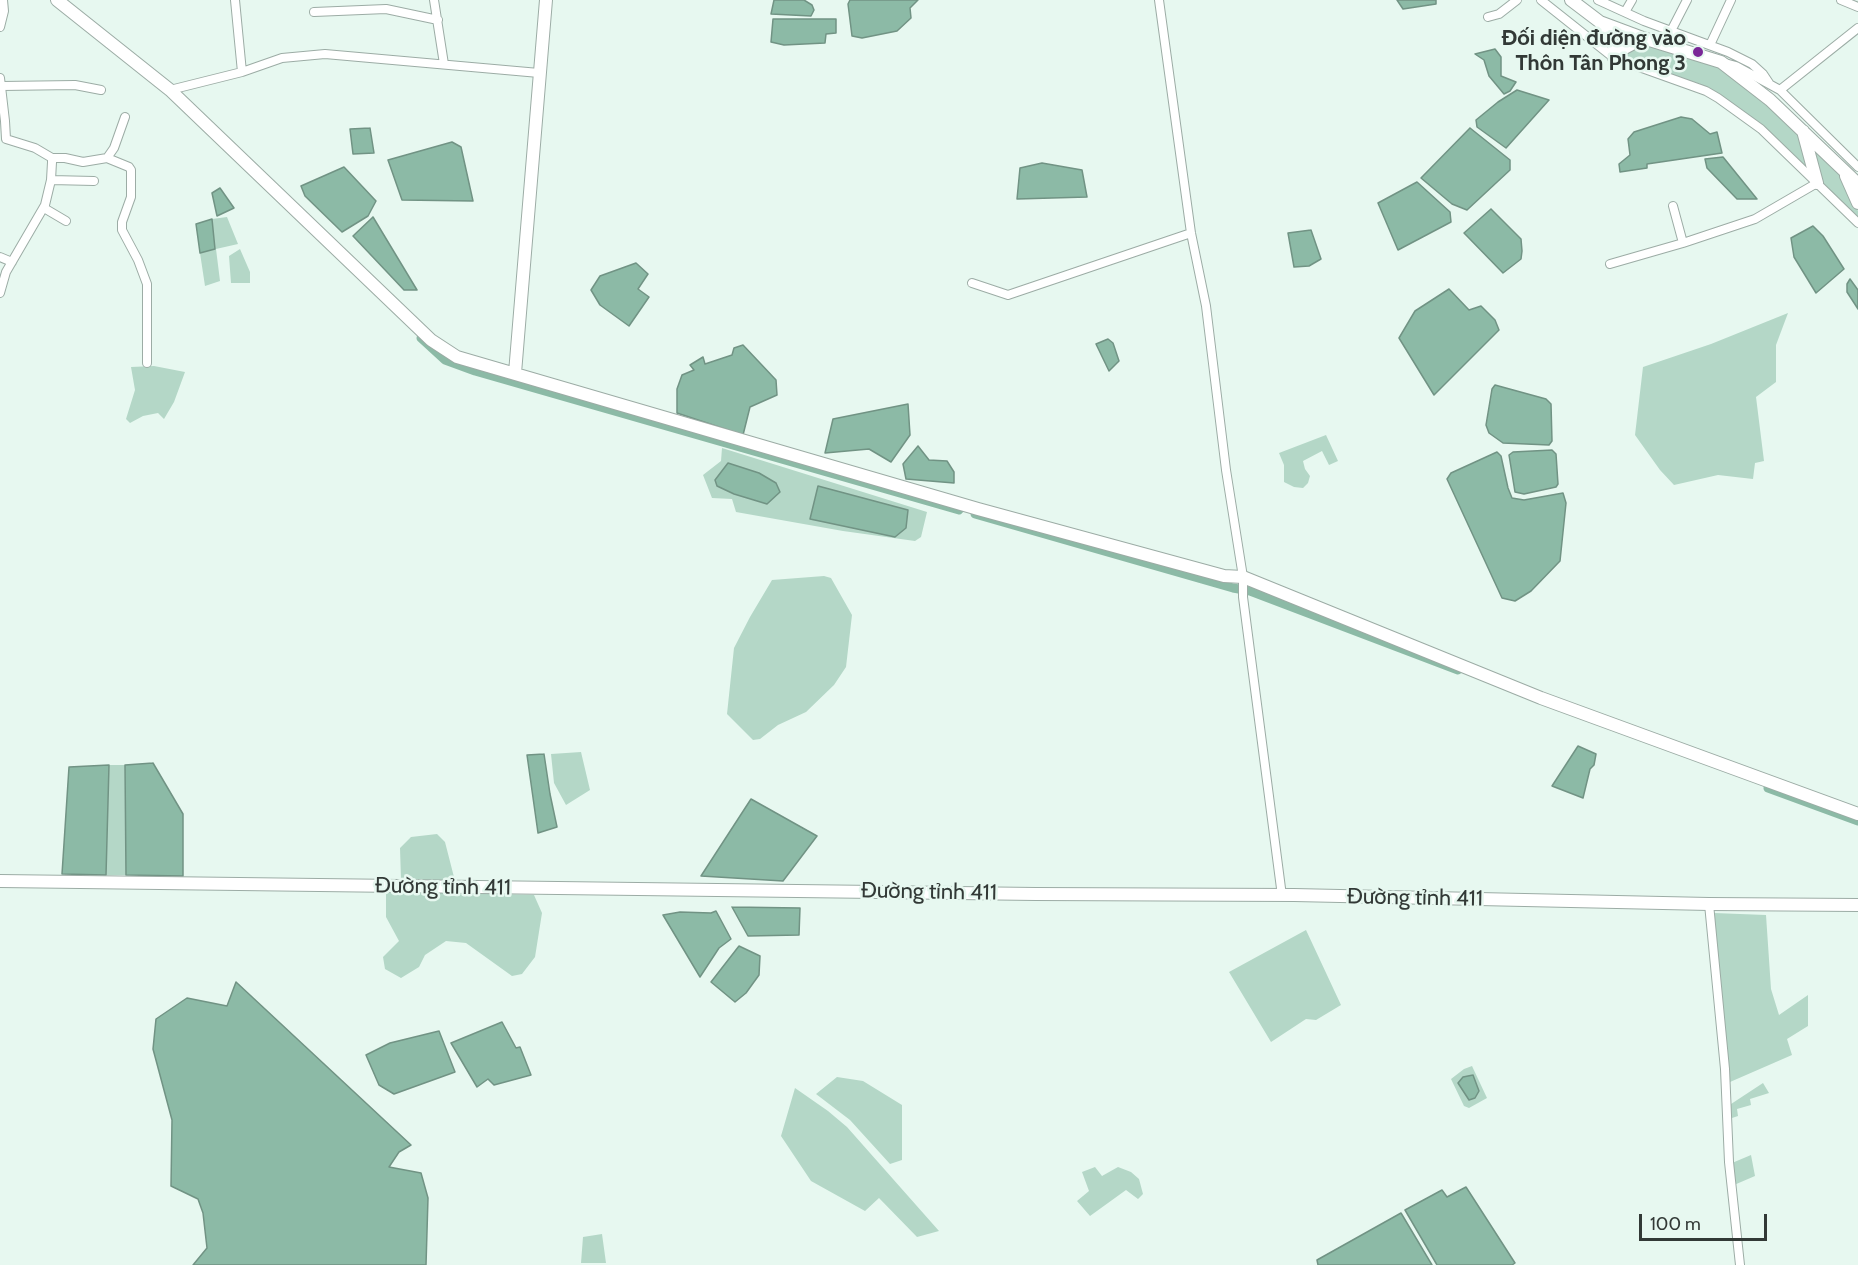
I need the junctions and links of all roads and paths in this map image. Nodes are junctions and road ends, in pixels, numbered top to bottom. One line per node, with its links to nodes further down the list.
1 (3, 0): 22 (street)
2 (57, 0): 35 (main road)
3 (235, 0): 30 (street)
4 (435, 0): 20 (street)
5 (546, 0): 31 (main road)
6 (1159, 0): 53 (street)
7 (1517, 0): 19 (street)
8 (1541, 0): 27 (street)
9 (1571, 0): 21 (main road)
10 (1598, 0): 18 (street)
11 (1632, 0): 18 (street)
12 (1687, 0): 24 (street)
13 (1731, 0): 26 (street)
14 (1841, 0): 16 (street)
15 (385, 5): 17 (street); 20 (street)
16 (1858, 8)
17 (314, 12)
18 (1625, 12): 24 (street)
19 (1488, 17)
20 (438, 20): 29 (street)
21 (1600, 22): 25 (main road); 27 (main road)
22 (0, 27)
23 (1858, 28): 36 (street)
24 (1671, 31): 26 (street)
25 (1643, 38): 27 (main road); 28 (main road)
26 (1710, 45): 33 (street)
27 (1615, 55): 46 (street)
28 (1721, 62): 33 (street); 38 (main road)
29 (444, 64): 30 (street); 31 (street)
30 (242, 72): 35 (street)
31 (539, 73): 61 (main road)
32 (1, 82): 34 (street); 39 (street)
33 (1769, 83): 36 (street)
34 (101, 90)
35 (170, 90): 61 (main road)
36 (1780, 90): 42 (street)
37 (125, 117): 41 (street)
38 (1802, 130): 43 (main road); 46 (main road)
39 (3, 142): 40 (street)
40 (52, 158): 41 (street); 44 (street)
41 (107, 158): 60 (street)
42 (1858, 167)
43 (1843, 169): 47 (main road); 48 (main road)
44 (51, 180): 45 (street); 50 (street)
45 (94, 181)
46 (1817, 183): 52 (street); 54 (street)
47 (1858, 184)
48 (1858, 203)
49 (1673, 206): 54 (street)
50 (44, 208): 51 (street); 56 (street)
51 (66, 220)
52 (1858, 224)
53 (1191, 233): 58 (street); 62 (street)
54 (1683, 243): 57 (street)
55 (0, 257): 56 (street)
56 (12, 262): 59 (street)
57 (1610, 264)
58 (972, 283)
59 (0, 293)
60 (147, 363)
61 (514, 373): 62 (main road)
62 (1243, 577): 63 (main road); 65 (street)
63 (1858, 814)
64 (0, 881): 65 (main road, Đường tỉnh 411)
65 (1282, 896): 66 (main road, Đường tỉnh 411)
66 (1709, 904): 67 (main road, Đường tỉnh 411); 68 (street)
67 (1858, 905)
68 (1740, 1265)

